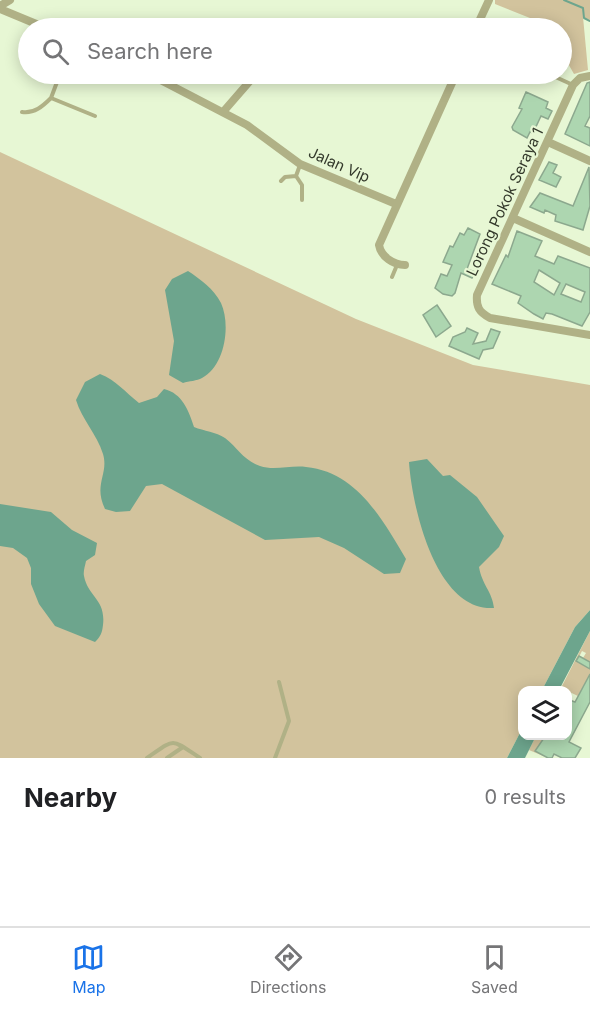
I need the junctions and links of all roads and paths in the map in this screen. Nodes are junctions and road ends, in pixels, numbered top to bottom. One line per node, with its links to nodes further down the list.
1 (10, 0): 3 (street)
2 (489, 0): 5 (street)
3 (0, 8): 4 (street)
4 (23, 18)
5 (481, 18)
6 (590, 76): 11 (street)
7 (56, 84): 12 (lane)
8 (177, 84): 14 (street, Jalan Vip)
9 (247, 84): 14 (street)
10 (451, 84): 22 (street)
11 (573, 85): 16 (street, Lorong Pokok Seraya 1)
12 (51, 98): 13 (lane); 15 (lane)
13 (21, 111)
14 (223, 112): 18 (street, Jalan Vip)
15 (95, 116)
16 (548, 142): 17 (street); 23 (street, Lorong Pokok Seraya 1)
17 (590, 161)
18 (300, 164): 19 (lane); 22 (street, Jalan Vip)
19 (296, 176): 20 (lane); 21 (lane)
20 (281, 181)
21 (302, 200)
22 (396, 204): 25 (street)
23 (513, 218): 24 (street); 27 (street, Lorong Pokok Seraya 1)
24 (590, 252)
25 (401, 265): 26 (lane)
26 (392, 277)
27 (590, 335)
28 (279, 682): 33 (lane)
29 (183, 747): 30 (lane); 31 (lane); 32 (lane)
30 (147, 758)
31 (167, 758)
32 (200, 758)
33 (275, 758)

